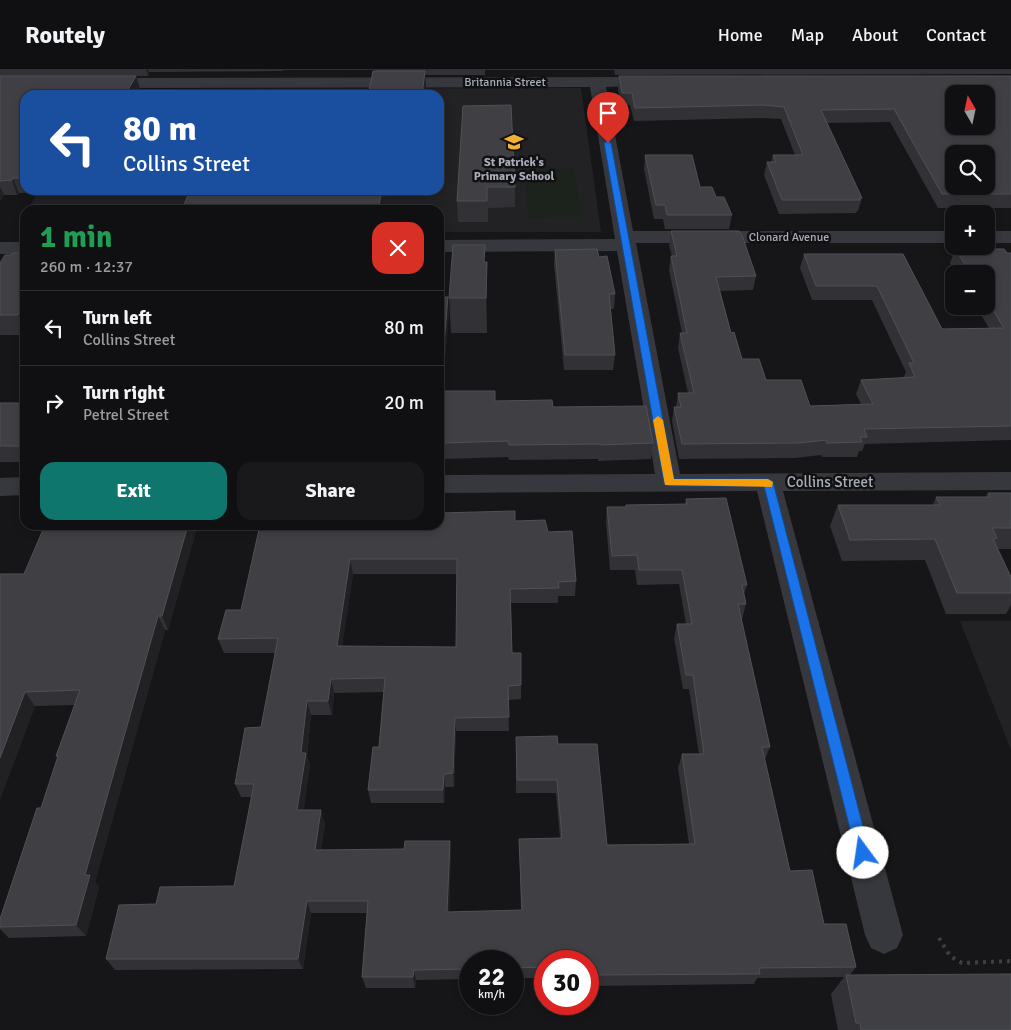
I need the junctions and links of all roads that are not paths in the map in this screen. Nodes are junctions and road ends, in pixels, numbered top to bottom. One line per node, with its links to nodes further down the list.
1 (309, 76): 3 (street, Britannia Street); 5 (street, Britannia Street)
2 (619, 76): 3 (street, Britannia Street); 4 (street, Britannia Street)
3 (597, 82): 9 (street)
4 (670, 82)
5 (86, 83)
6 (945, 237): 9 (street, Clonard Avenue)
7 (995, 237): 8 (street)
8 (1011, 237)
9 (625, 241): 10 (street, Clonard Avenue); 15 (street)
10 (444, 246)
11 (0, 248): 12 (street)
12 (20, 248)
13 (1011, 481): 14 (street, Collins Street)
14 (768, 482): 15 (street, Collins Street); 19 (street)
15 (669, 483): 16 (street, Collins Street)
16 (444, 484)
17 (0, 486): 18 (street)
18 (20, 486)
19 (884, 935)

